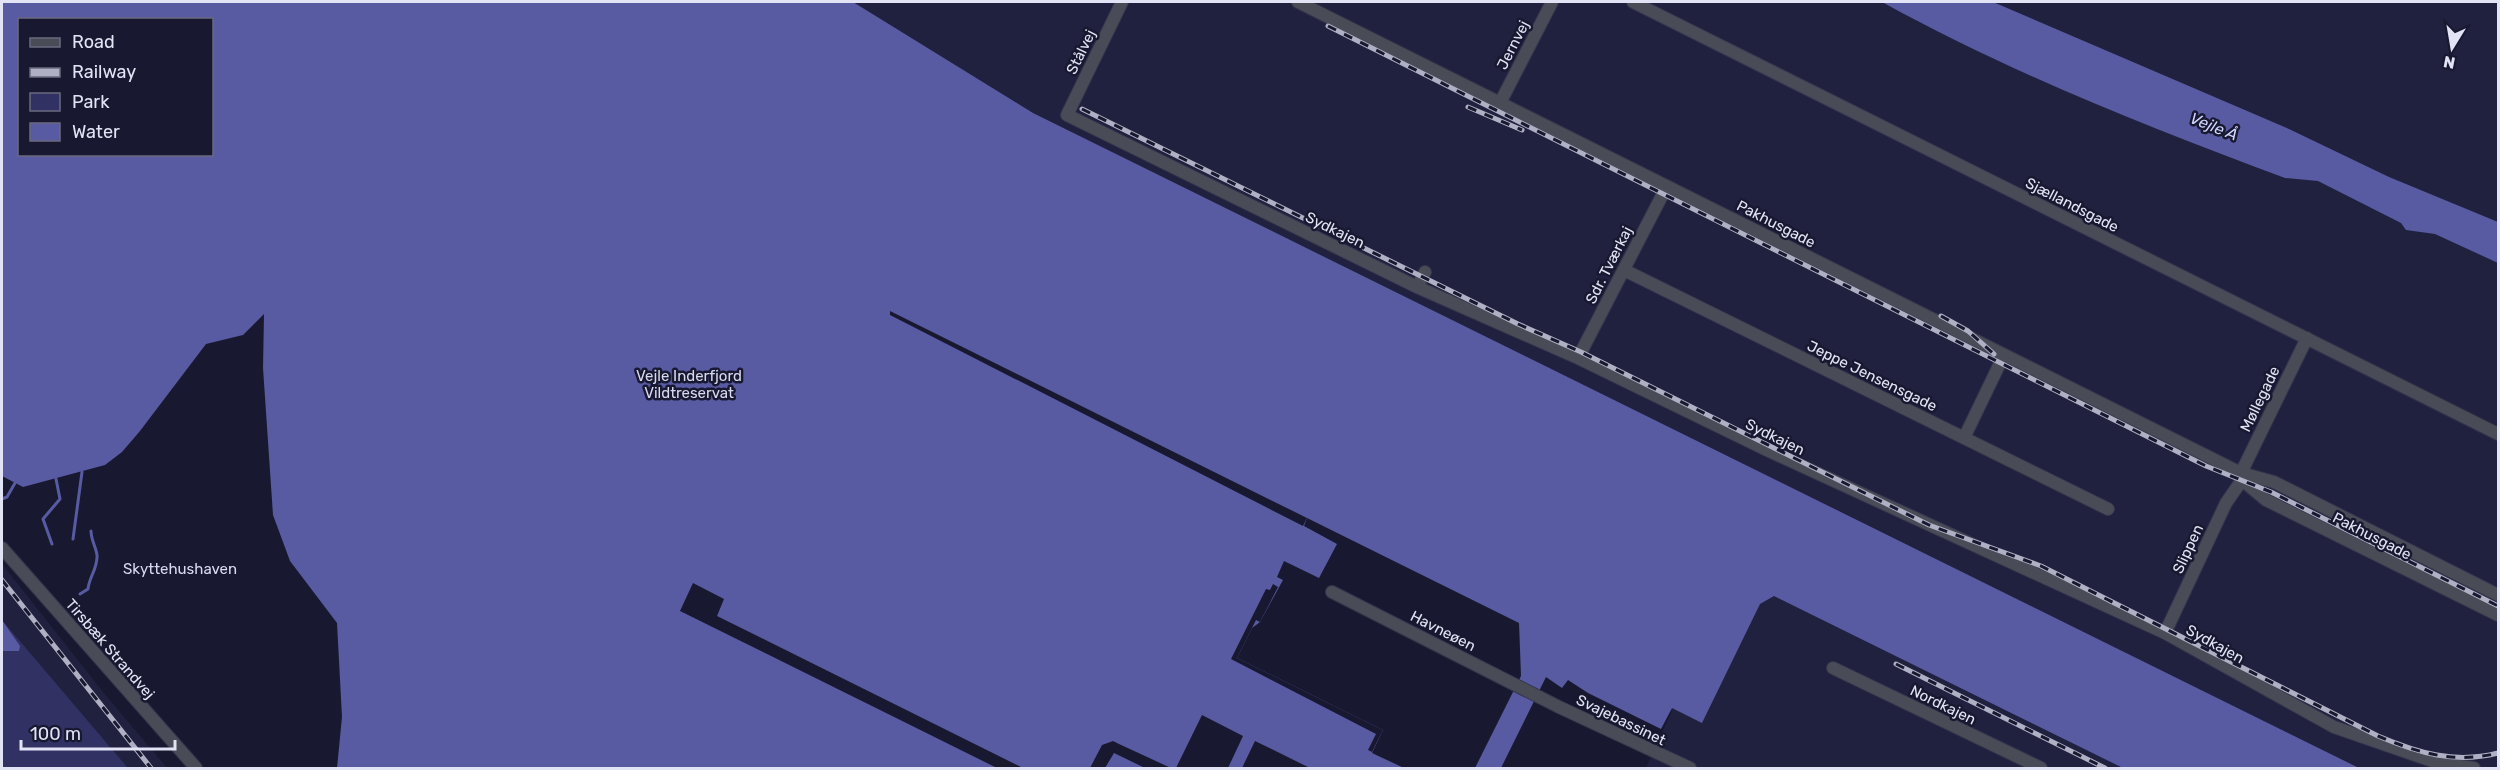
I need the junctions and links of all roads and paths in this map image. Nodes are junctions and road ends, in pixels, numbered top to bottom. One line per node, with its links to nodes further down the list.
1 (1122, 2): 6 (street, Stålvej)
2 (1298, 2): 5 (street, Pakhusgade)
3 (1552, 2): 5 (street, Jernvej)
4 (1633, 2): 11 (street, Sjællandsgade)
5 (1500, 103): 7 (street, Pakhusgade)
6 (1067, 115): 10 (street, Sydkajen)
7 (1667, 186): 8 (street, Sdr. Tværkaj); 12 (street, Pakhusgade)
8 (1624, 270): 13 (street, Sdr. Tværkaj); 15 (street, Jeppe Jensensgade)
9 (1425, 272): 10 (street)
10 (1417, 287): 13 (street, Sydkajen)
11 (2307, 338): 14 (street, Sjællandsgade); 16 (street, Møllegade)
12 (2004, 355): 15 (street); 16 (street, Pakhusgade)
13 (1578, 358): 22 (street, Sydkajen)
14 (2499, 434)
15 (1964, 438): 17 (street, Jeppe Jensensgade)
16 (2241, 477): 20 (street, Pakhusgade); 21 (street, Pakhusgade); 22 (street, Slippen)
17 (2108, 509)
18 (2, 548): 25 (street, Tirsbæk Strandvej)
19 (1332, 592): 24 (street, Havneøen)
20 (2499, 595)
21 (2499, 615)
22 (2165, 633): 28 (street, Sydkajen)
23 (1833, 668): 27 (street, Nordkajen)
24 (1539, 696): 26 (street, Svajebassinet)
25 (196, 768)
26 (1690, 768)
27 (2041, 768)
28 (2474, 768)

